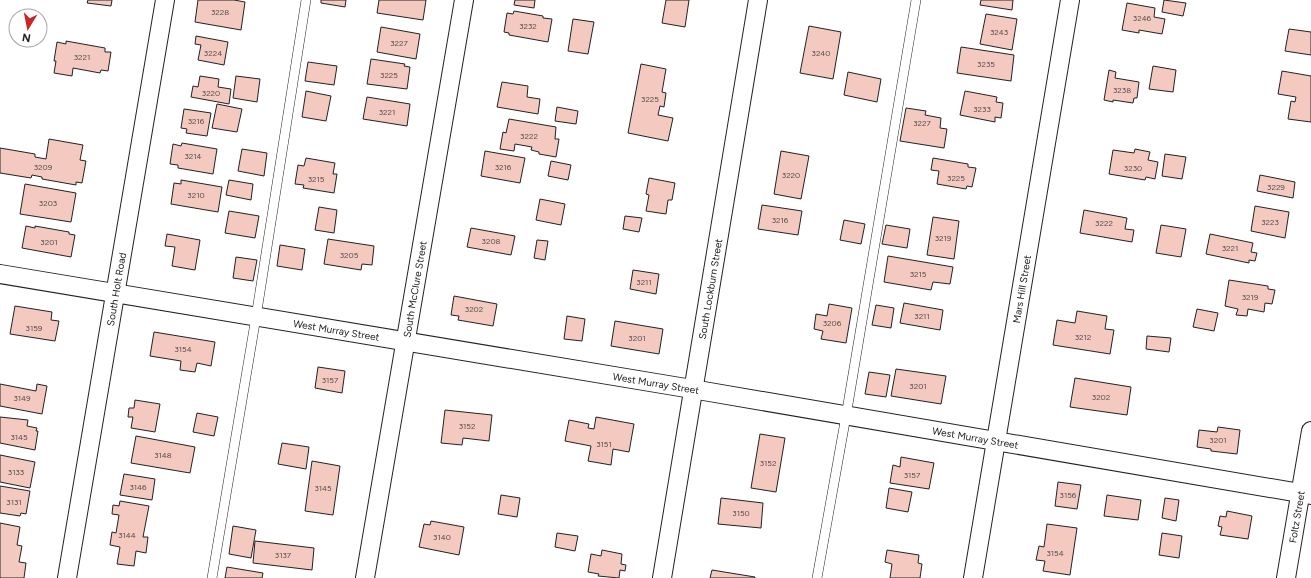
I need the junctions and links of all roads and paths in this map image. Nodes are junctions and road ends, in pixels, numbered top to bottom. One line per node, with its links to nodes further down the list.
1 (165, 0): 8 (street, South Holt Road)
2 (306, 0): 9 (lane)
3 (464, 0): 10 (street, South McClure Street)
4 (758, 0): 11 (street, South Lockburn Street)
5 (916, 0): 12 (lane)
6 (1070, 0): 14 (street, Mars Hill Street)
7 (0, 274): 8 (street, West Murray Street)
8 (116, 294): 9 (street, West Murray Street); 16 (street, South Holt Road)
9 (256, 317): 10 (street, West Murray Street); 17 (lane)
10 (406, 342): 11 (street, West Murray Street); 18 (street, South McClure Street)
11 (692, 389): 12 (street, West Murray Street); 19 (street, South Lockburn Street)
12 (846, 416): 14 (street, West Murray Street); 20 (lane)
13 (1311, 431): 15 (street, Foltz Street)
14 (996, 441): 15 (street, West Murray Street); 21 (street, Mars Hill Street)
15 (1306, 494): 22 (street, Foltz Street)
16 (67, 578)
17 (212, 578)
18 (365, 578)
19 (662, 578)
20 (817, 578)
21 (973, 578)
22 (1286, 578)

